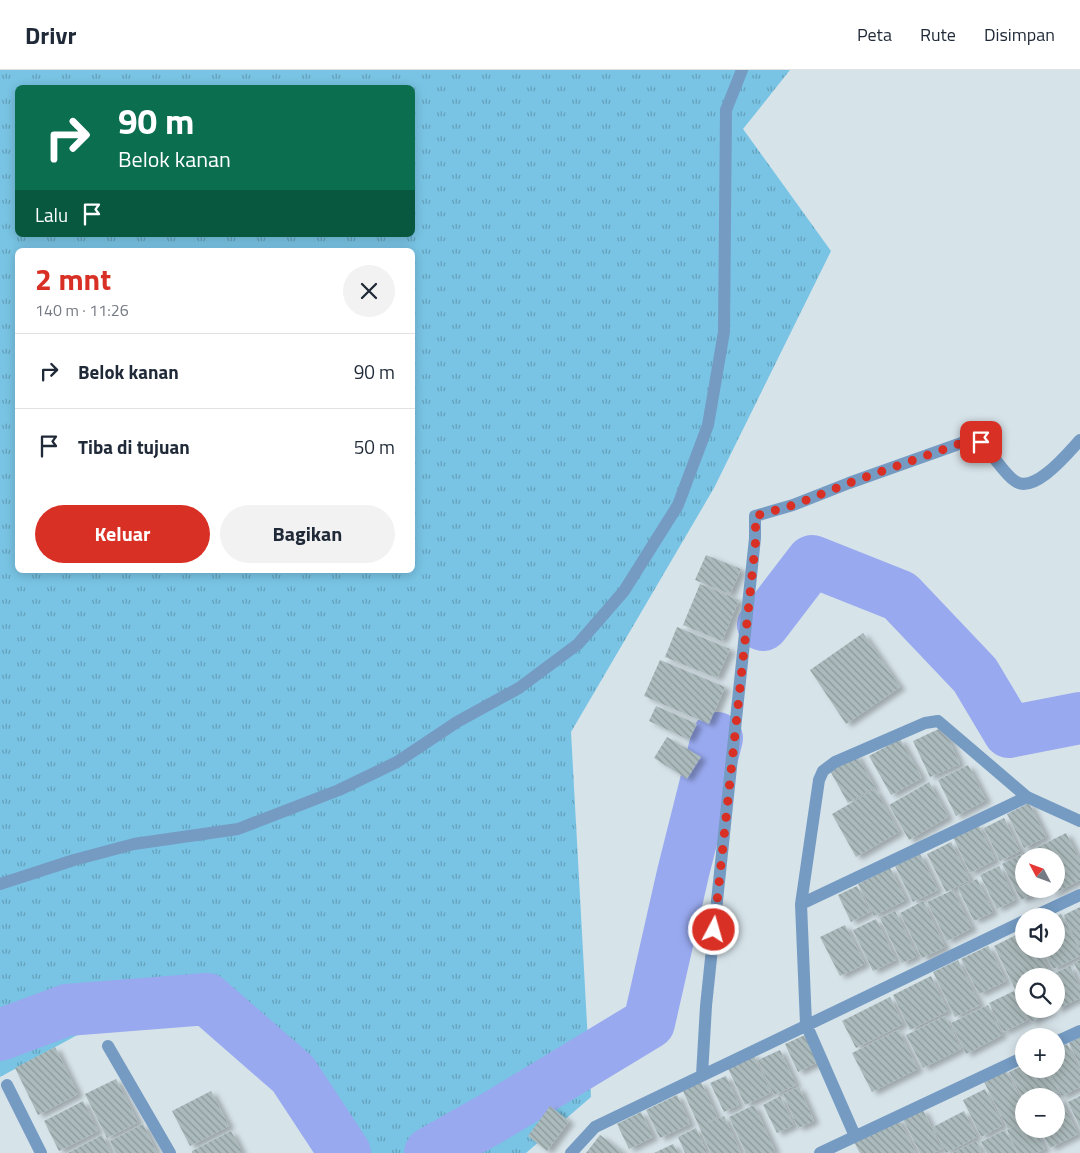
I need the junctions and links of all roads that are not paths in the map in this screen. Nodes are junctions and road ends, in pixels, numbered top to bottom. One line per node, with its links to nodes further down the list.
1 (742, 70): 5 (street)
2 (1080, 440): 15 (street)
3 (1027, 797): 4 (street); 7 (street); 7 (street)
4 (1080, 821)
5 (0, 884)
6 (1080, 895): 8 (street)
7 (801, 904): 10 (street)
8 (1052, 908)
9 (1015, 925): 10 (street)
10 (806, 1024): 15 (street); 17 (street)
11 (1080, 1031): 12 (street)
12 (1065, 1038)
13 (108, 1046): 20 (street)
14 (1015, 1062): 17 (street)
15 (702, 1075): 21 (street)
16 (7, 1085): 19 (street)
17 (855, 1136): 18 (street)
18 (843, 1148): 22 (street)
19 (41, 1153)
20 (170, 1153)
21 (571, 1153)
22 (820, 1153)

